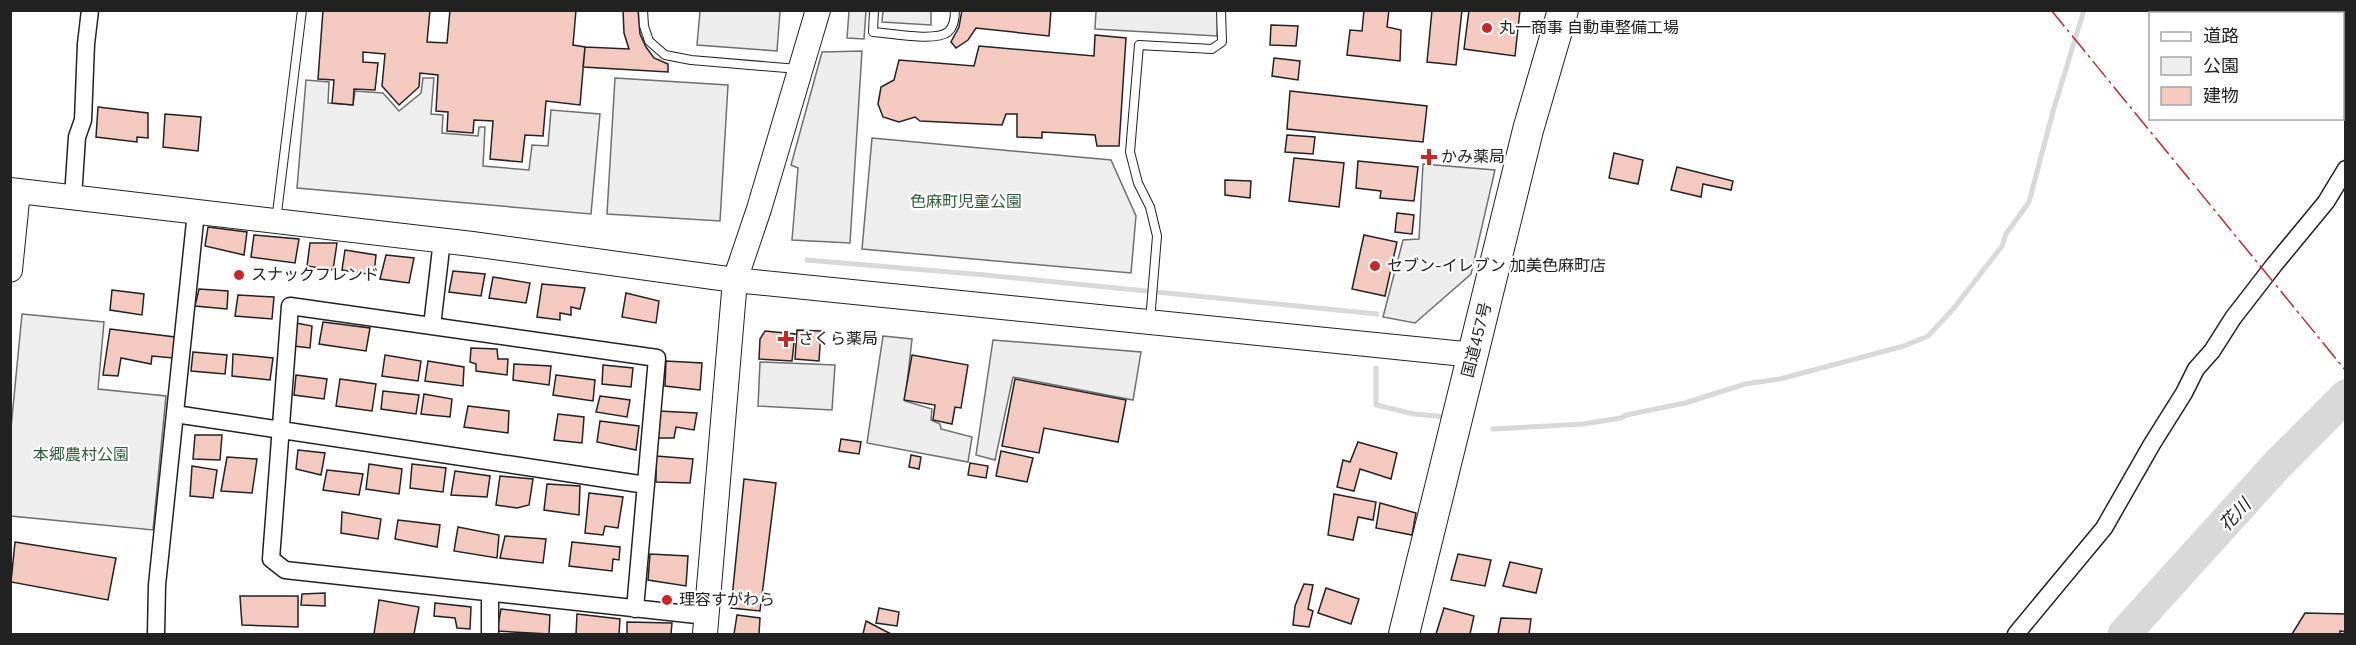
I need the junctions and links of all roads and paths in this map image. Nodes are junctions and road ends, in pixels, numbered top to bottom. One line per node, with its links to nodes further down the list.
1 (90, 10): 12 (street)
2 (302, 10): 14 (lane)
3 (643, 10): 9 (lane)
4 (818, 10): 9 (street)
5 (874, 10): 6 (lane)
6 (955, 10)
7 (1221, 10): 18 (lane)
8 (1563, 10): 20 (highway, 国道457号)
9 (802, 69): 17 (street)
10 (2346, 169): 30 (street)
11 (14, 190): 12 (street); 16 (street)
12 (73, 197): 13 (street)
13 (196, 212): 14 (street); 21 (street)
14 (276, 221): 15 (street)
15 (442, 240): 17 (street); 19 (street)
16 (10, 270)
17 (735, 280): 18 (street); 26 (street)
18 (1151, 313): 20 (street)
19 (432, 326): 22 (street); 23 (street)
20 (1474, 355): 29 (highway, 国道457号)
21 (176, 414): 22 (street); 27 (street)
22 (279, 430): 23 (street); 24 (street)
23 (646, 485): 25 (street)
24 (490, 593): 25 (street); 28 (street)
25 (635, 609): 26 (street)
26 (705, 625)
27 (156, 634)
28 (490, 634)
29 (1404, 634)
30 (2016, 634)

